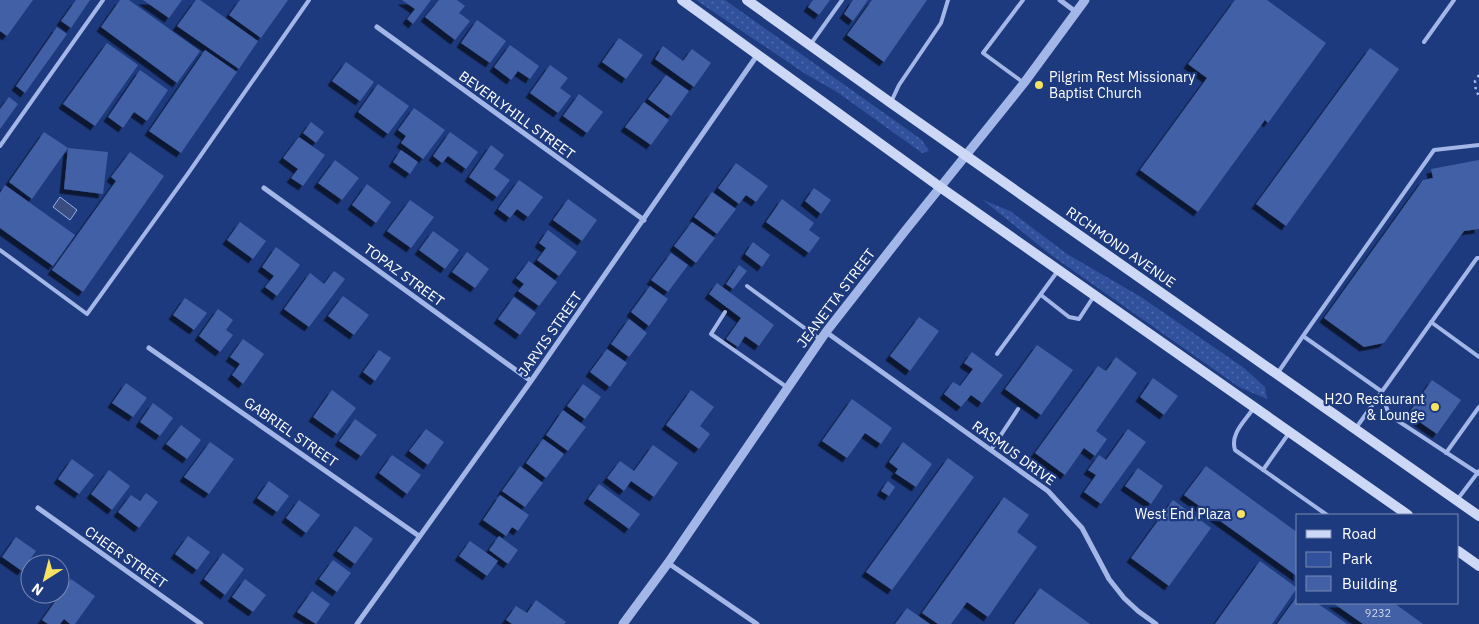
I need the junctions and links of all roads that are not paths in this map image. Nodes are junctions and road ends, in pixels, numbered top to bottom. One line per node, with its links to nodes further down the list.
1 (103, 0): 19 (lane)
2 (309, 0): 24 (lane)
3 (682, 0): 15 (main road)
4 (747, 0): 14 (main road, RICHMOND AVENUE)
5 (842, 0): 14 (lane)
6 (948, 0): 17 (lane)
7 (1024, 0): 16 (lane)
8 (1060, 0): 11 (street)
9 (1085, 0): 11 (street, JEANETTA STREET)
10 (1454, 0): 13 (lane)
11 (1076, 12): 16 (street, JEANETTA STREET)
12 (377, 27): 23 (street, BEVERLYHILL STREET)
13 (1424, 42)
14 (810, 45): 17 (main road, RICHMOND AVENUE)
15 (758, 54): 21 (main road); 23 (street, JARVIS STREET)
16 (1024, 83): 20 (street, JEANETTA STREET)
17 (891, 103): 20 (main road, RICHMOND AVENUE)
18 (1479, 145): 33 (lane)
19 (0, 146)
20 (966, 155): 21 (street, JEANETTA STREET); 38 (main road, RICHMOND AVENUE)
21 (940, 187): 26 (main road); 32 (street, JEANETTA STREET)
22 (264, 188): 39 (street, TOPAZ STREET)
23 (644, 220): 39 (street, JARVIS STREET)
24 (0, 250)
25 (1479, 258): 31 (lane)
26 (1058, 270): 28 (lane); 29 (main road)
27 (747, 286): 34 (lane)
28 (1041, 295): 29 (lane); 36 (lane)
29 (1095, 295): 42 (main road)
30 (725, 312): 40 (lane)
31 (1431, 322): 37 (lane); 41 (lane)
32 (826, 332): 34 (street, JEANETTA STREET); 47 (street, RASMUS DRIVE)
33 (1303, 336): 38 (lane); 41 (lane)
34 (821, 340): 40 (street, JEANETTA STREET)
35 (149, 348): 56 (street, GABRIEL STREET)
36 (997, 354)
37 (1479, 357)
38 (1277, 374): 45 (main road, RICHMOND AVENUE)
39 (531, 380): 56 (street, JARVIS STREET)
40 (788, 388): 58 (street, JEANETTA STREET)
41 (1381, 391): 45 (lane); 48 (lane)
42 (1254, 407): 46 (main road); 49 (lane)
43 (1479, 408): 48 (lane)
44 (1018, 409): 47 (lane)
45 (1355, 429): 51 (main road, RICHMOND AVENUE)
46 (1290, 432): 49 (lane); 54 (main road)
47 (991, 450): 64 (street, RASMUS DRIVE)
48 (1446, 453): 50 (lane)
49 (1263, 470): 53 (lane)
50 (1478, 473): 51 (lane)
51 (1456, 500): 55 (main road, RICHMOND AVENUE)
52 (38, 508): 60 (street, CHEER STREET)
53 (1326, 514)
54 (1407, 514)
55 (1479, 516)
56 (419, 536): 61 (street, JARVIS STREET)
57 (1459, 551): 59 (main road)
58 (668, 563): 62 (street, JEANETTA STREET); 63 (street)
59 (1479, 566)
60 (201, 624)
61 (357, 624)
62 (623, 624)
63 (757, 624)
64 (1156, 624)

